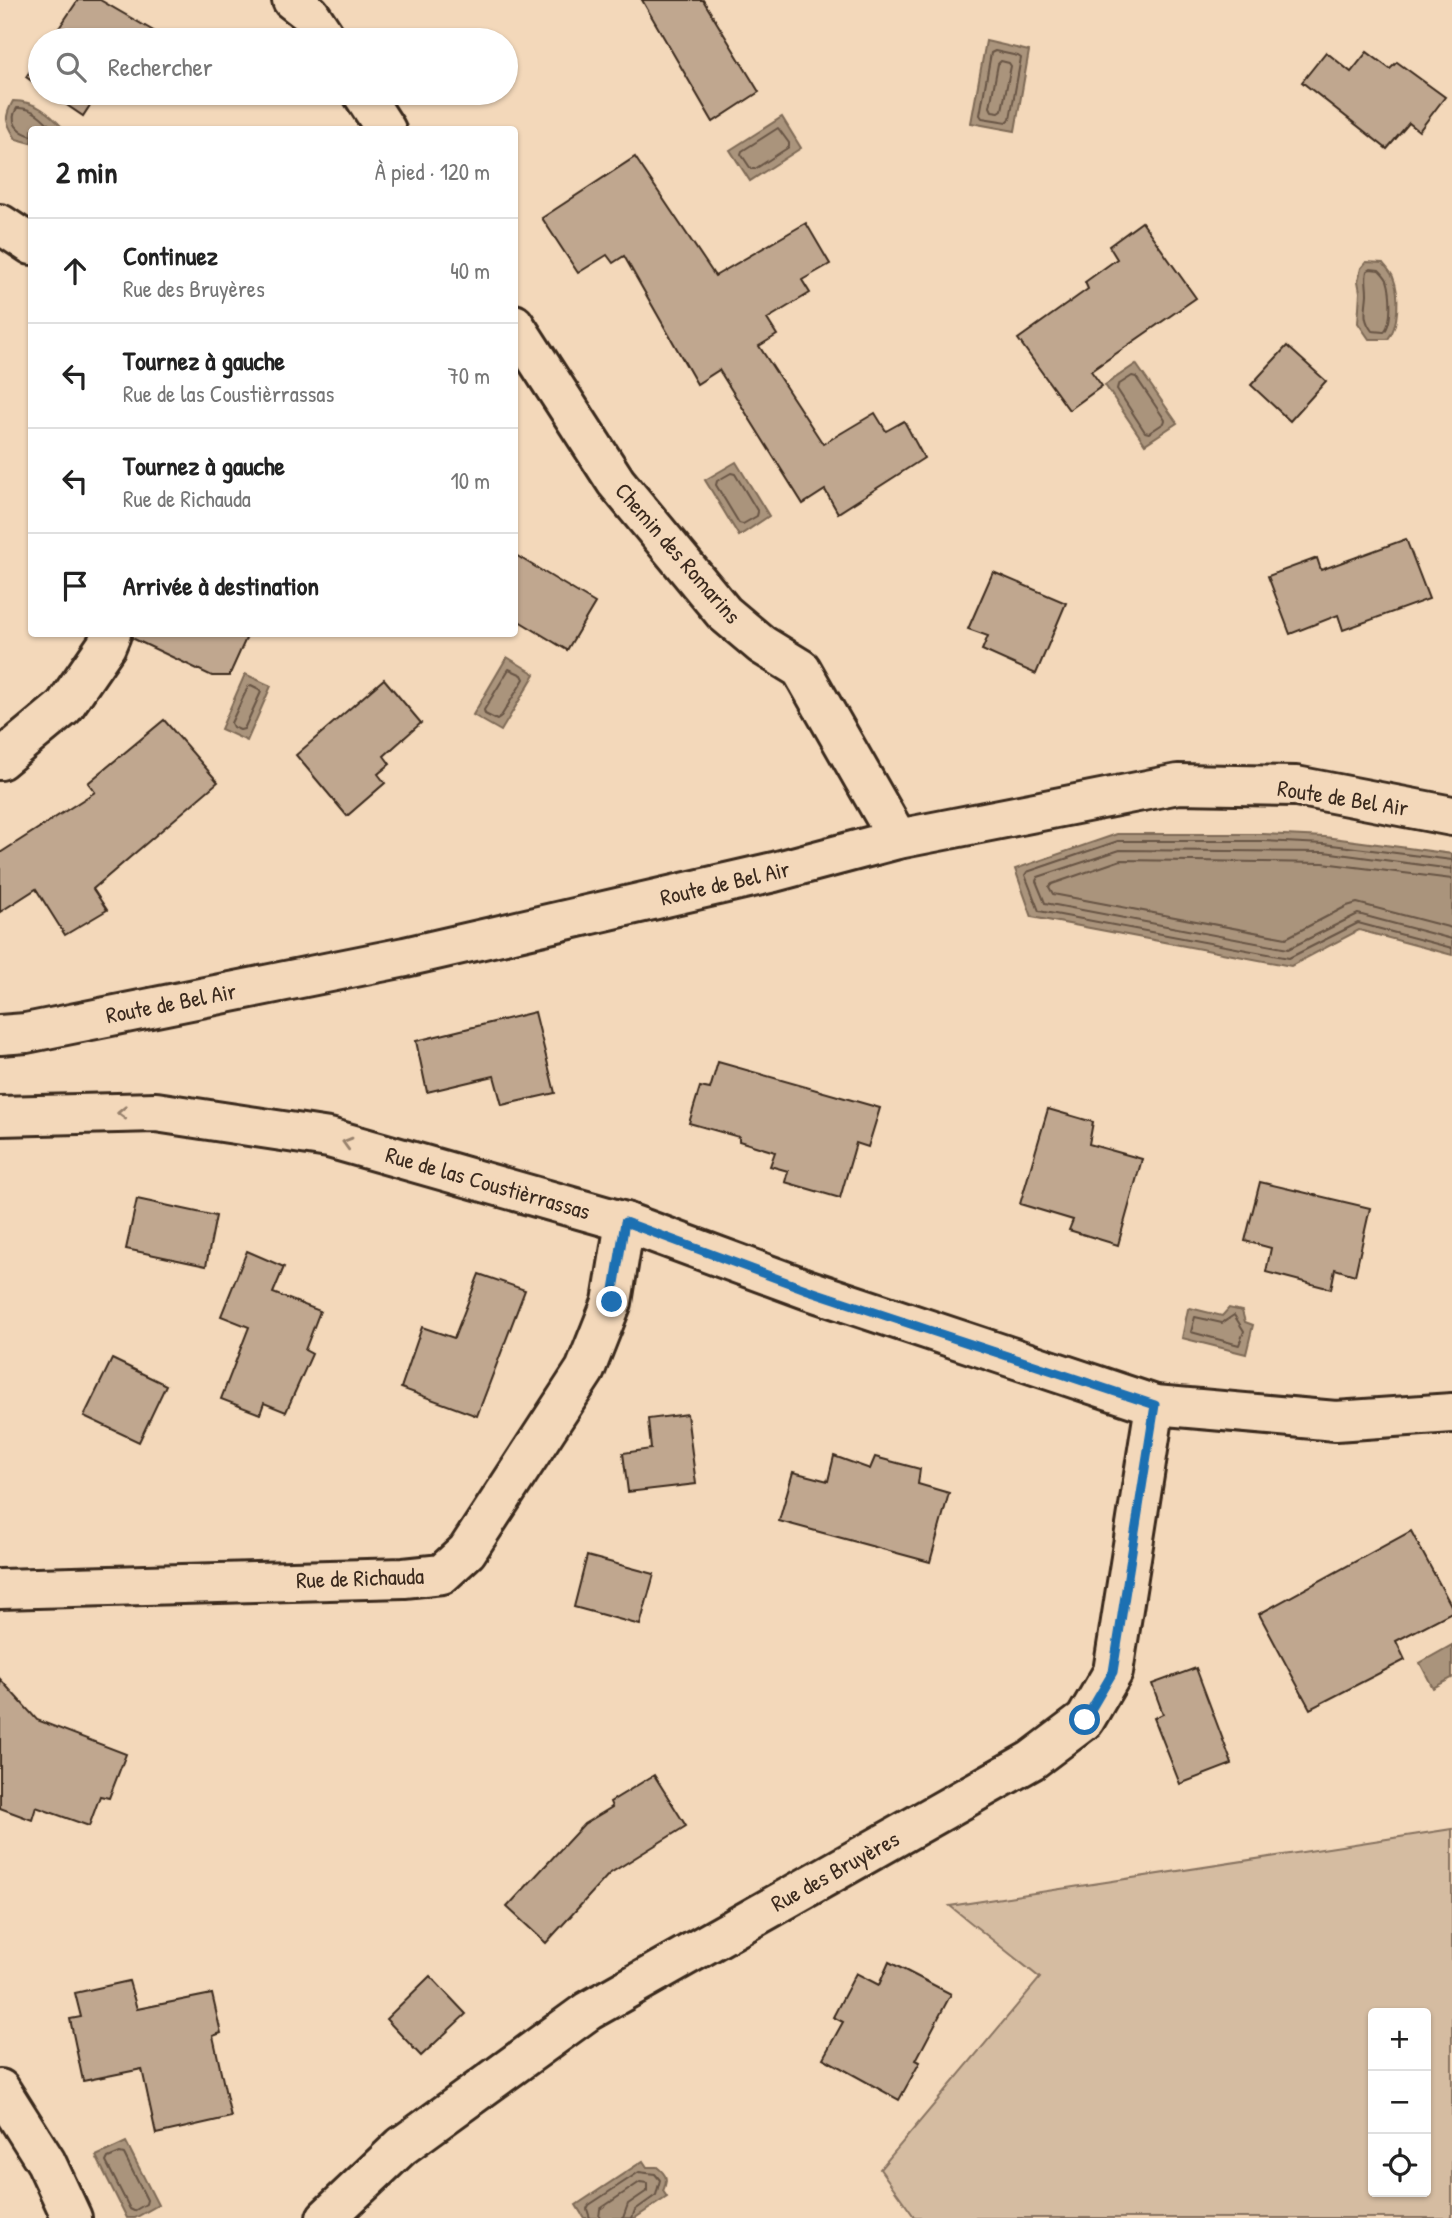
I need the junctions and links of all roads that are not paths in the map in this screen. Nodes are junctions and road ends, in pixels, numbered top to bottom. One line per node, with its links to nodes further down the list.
1 (292, 0): 2 (street)
2 (319, 28)
3 (370, 105): 4 (street)
4 (383, 126)
5 (0, 224): 6 (street)
6 (28, 242)
7 (518, 330): 11 (street, Chemin des Romarins)
8 (110, 637): 9 (street)
9 (0, 760)
10 (1452, 816): 11 (street, Route de Bel Air)
11 (898, 839): 12 (street, Route de Bel Air)
12 (0, 1035)
13 (0, 1116): 14 (street, Rue de las Coustièrrassas, one-way to 13)
14 (625, 1222): 15 (street, Rue de las Coustièrrassas); 17 (street, Rue de Richauda)
15 (1155, 1405): 16 (street, Rue de las Coustièrrassas); 20 (street, Rue des Bruyères)
16 (1452, 1413)
17 (0, 1589)
18 (0, 2089): 19 (street)
19 (72, 2218)
20 (326, 2218)

